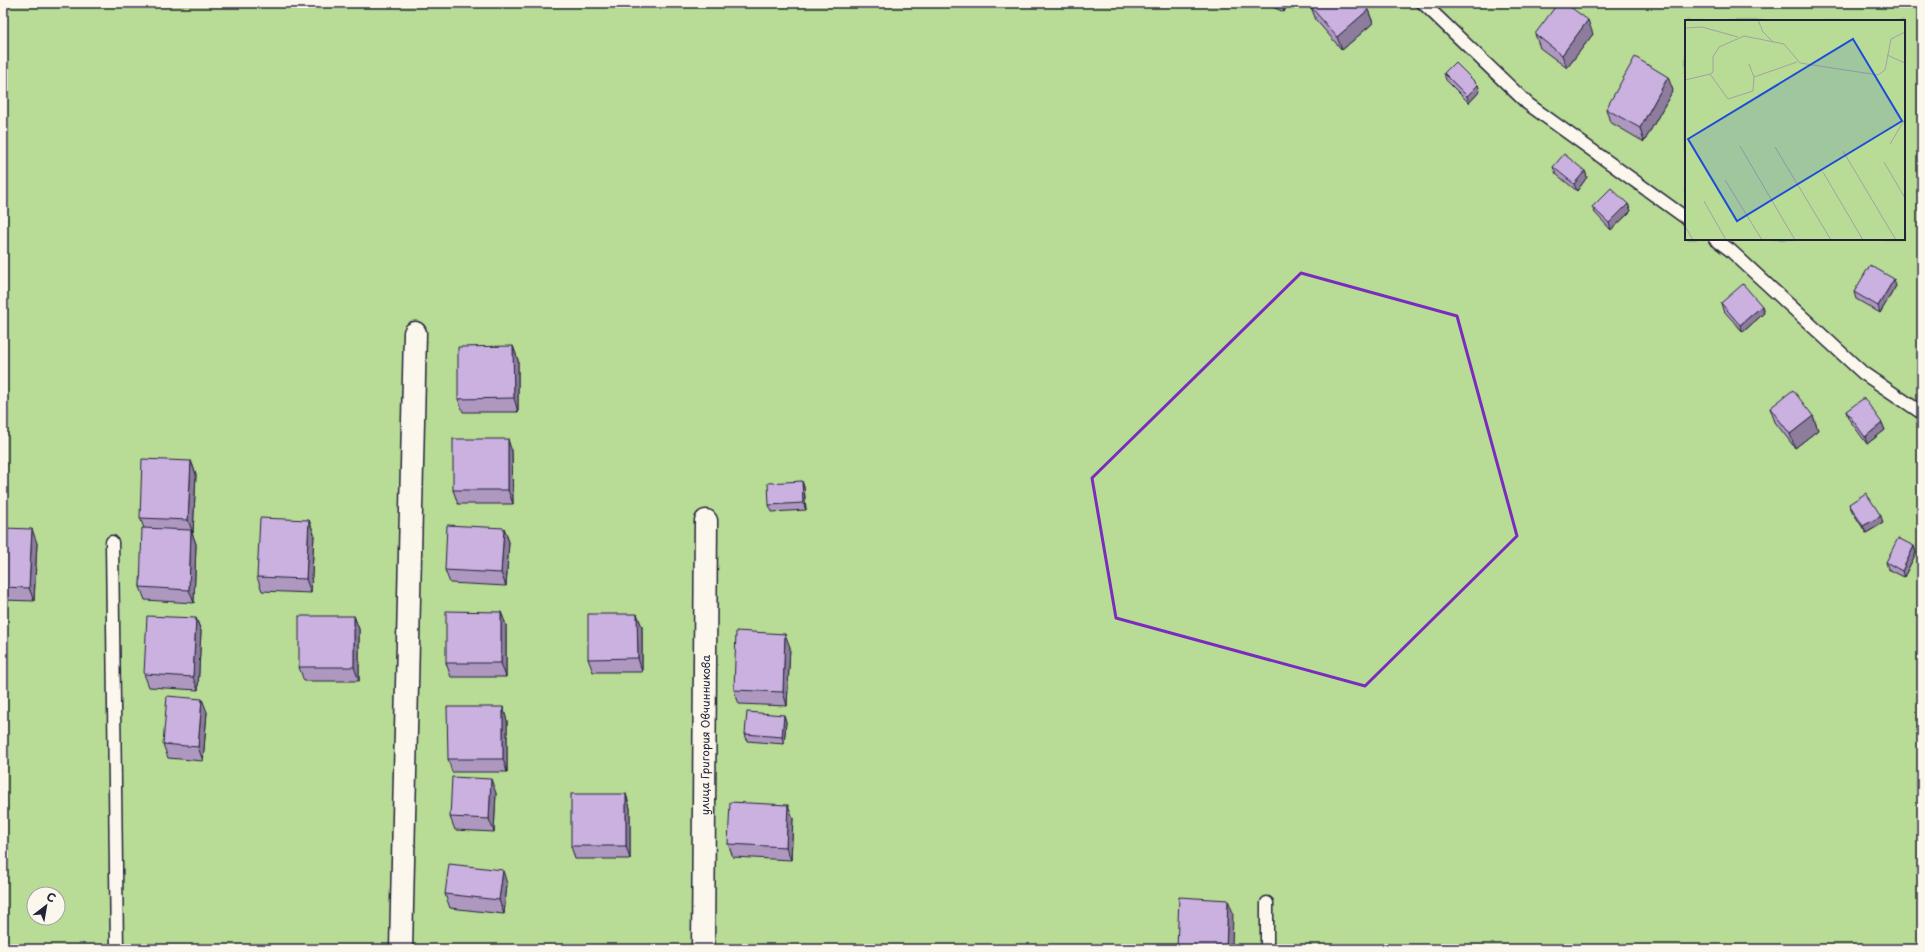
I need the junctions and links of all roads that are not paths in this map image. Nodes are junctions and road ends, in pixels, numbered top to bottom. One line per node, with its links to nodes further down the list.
1 (1423, 3): 2 (lane)
2 (1685, 217)
3 (1716, 240): 5 (lane)
4 (415, 333): 10 (street)
5 (1922, 413)
6 (706, 521): 11 (street, улица Григория Овчинникова)
7 (112, 542): 9 (lane)
8 (1268, 903): 12 (lane)
9 (117, 949)
10 (401, 949)
11 (702, 949)
12 (1267, 949)

